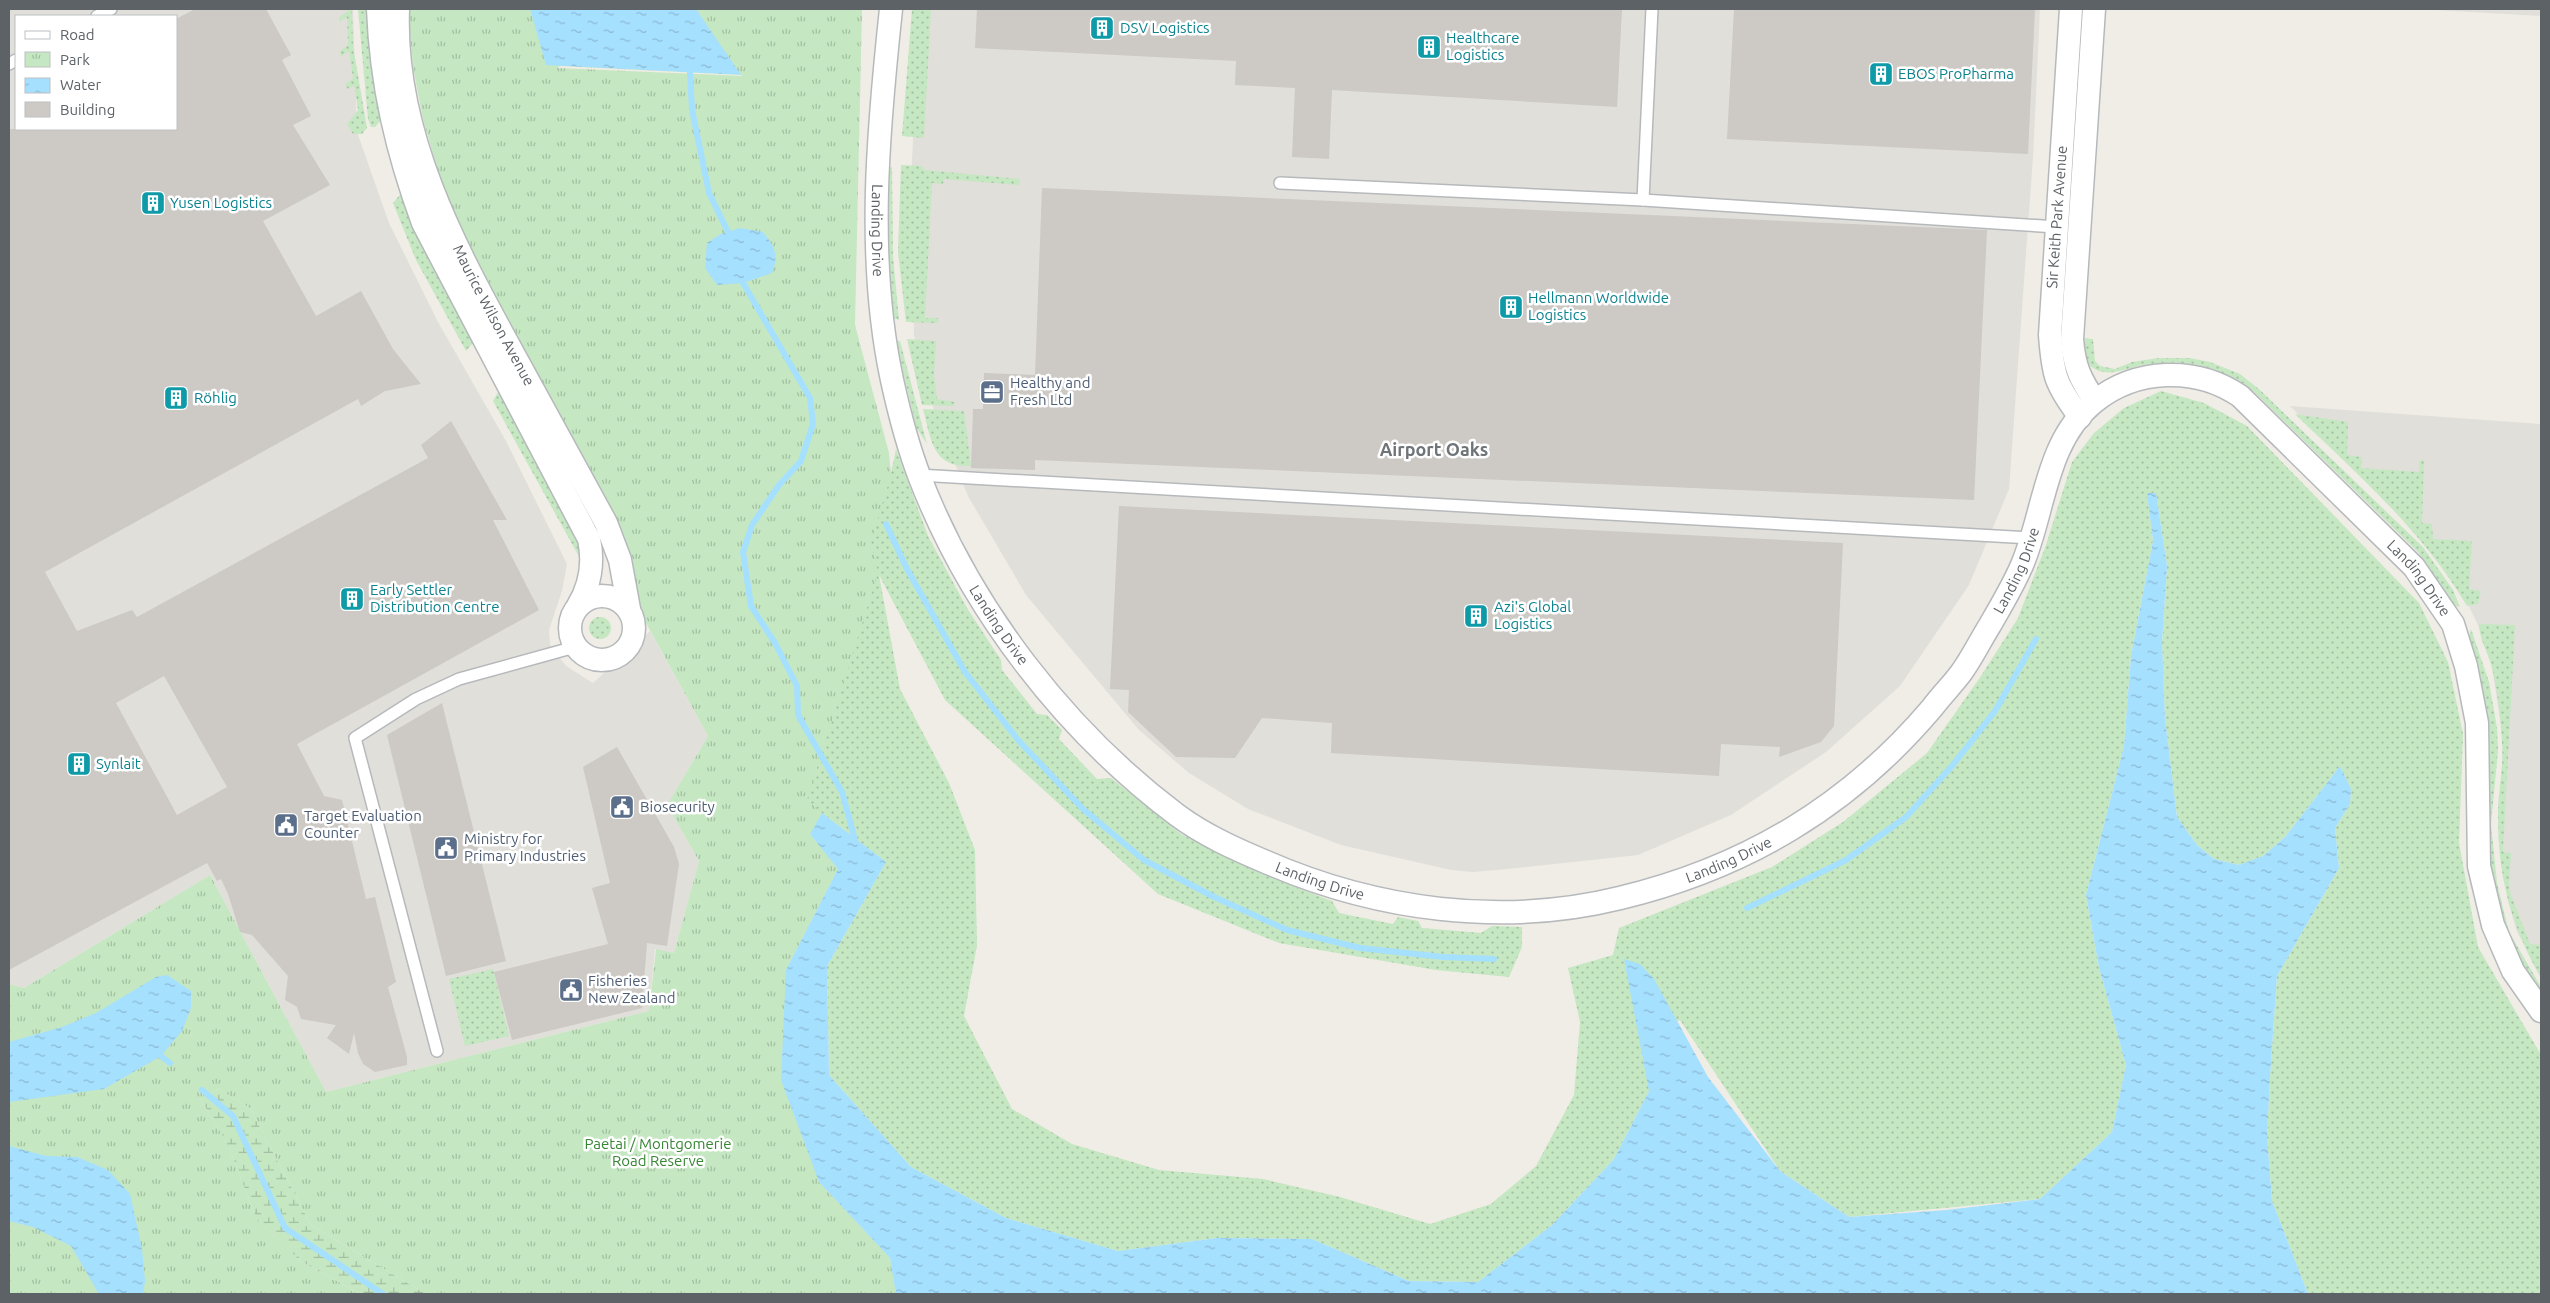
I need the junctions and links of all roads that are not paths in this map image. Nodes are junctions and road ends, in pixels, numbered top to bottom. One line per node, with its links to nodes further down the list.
1 (111, 9): 8 (lane)
2 (378, 9): 9 (street, Maurice Wilson Avenue)
3 (398, 9): 9 (street, Maurice Wilson Avenue)
4 (892, 9): 15 (street, Landing Drive)
5 (1652, 9): 11 (lane)
6 (2071, 9): 12 (street, Sir Keith Park Avenue)
7 (2094, 9): 13 (street, Sir Keith Park Avenue)
8 (99, 15)
9 (403, 125): 17 (street, Maurice Wilson Avenue); 18 (street, Maurice Wilson Avenue)
10 (1280, 183): 11 (lane)
11 (1643, 200): 12 (lane)
12 (2057, 227): 14 (street, Sir Keith Park Avenue)
13 (2096, 401): 14 (street, Landing Drive); 20 (street, Landing Drive)
14 (2080, 417): 16 (street, Landing Drive)
15 (918, 476): 16 (lane); 16 (street, Landing Drive)
16 (2031, 538)
17 (578, 606): 18 (street); 19 (street, Maurice Wilson Avenue)
18 (629, 609): 19 (street, Maurice Wilson Avenue)
19 (575, 647): 21 (lane)
20 (2541, 1011)
21 (437, 1051)

